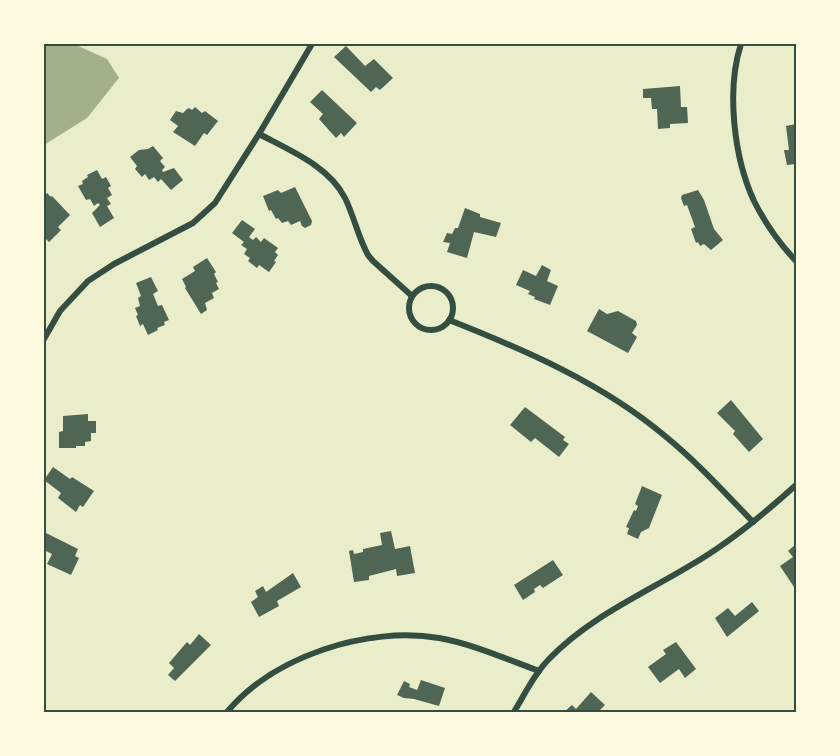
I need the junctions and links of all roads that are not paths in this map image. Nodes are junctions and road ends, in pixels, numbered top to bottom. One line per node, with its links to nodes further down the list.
1 (312, 44): 3 (street)
2 (741, 44): 4 (street)
3 (259, 134): 5 (street); 7 (street)
4 (796, 261)
5 (412, 296): 6 (street); 6 (street)
6 (449, 320): 9 (street)
7 (44, 339)
8 (796, 485): 9 (street)
9 (753, 522): 10 (street)
10 (539, 671): 11 (street); 12 (street)
11 (227, 712)
12 (514, 712)

